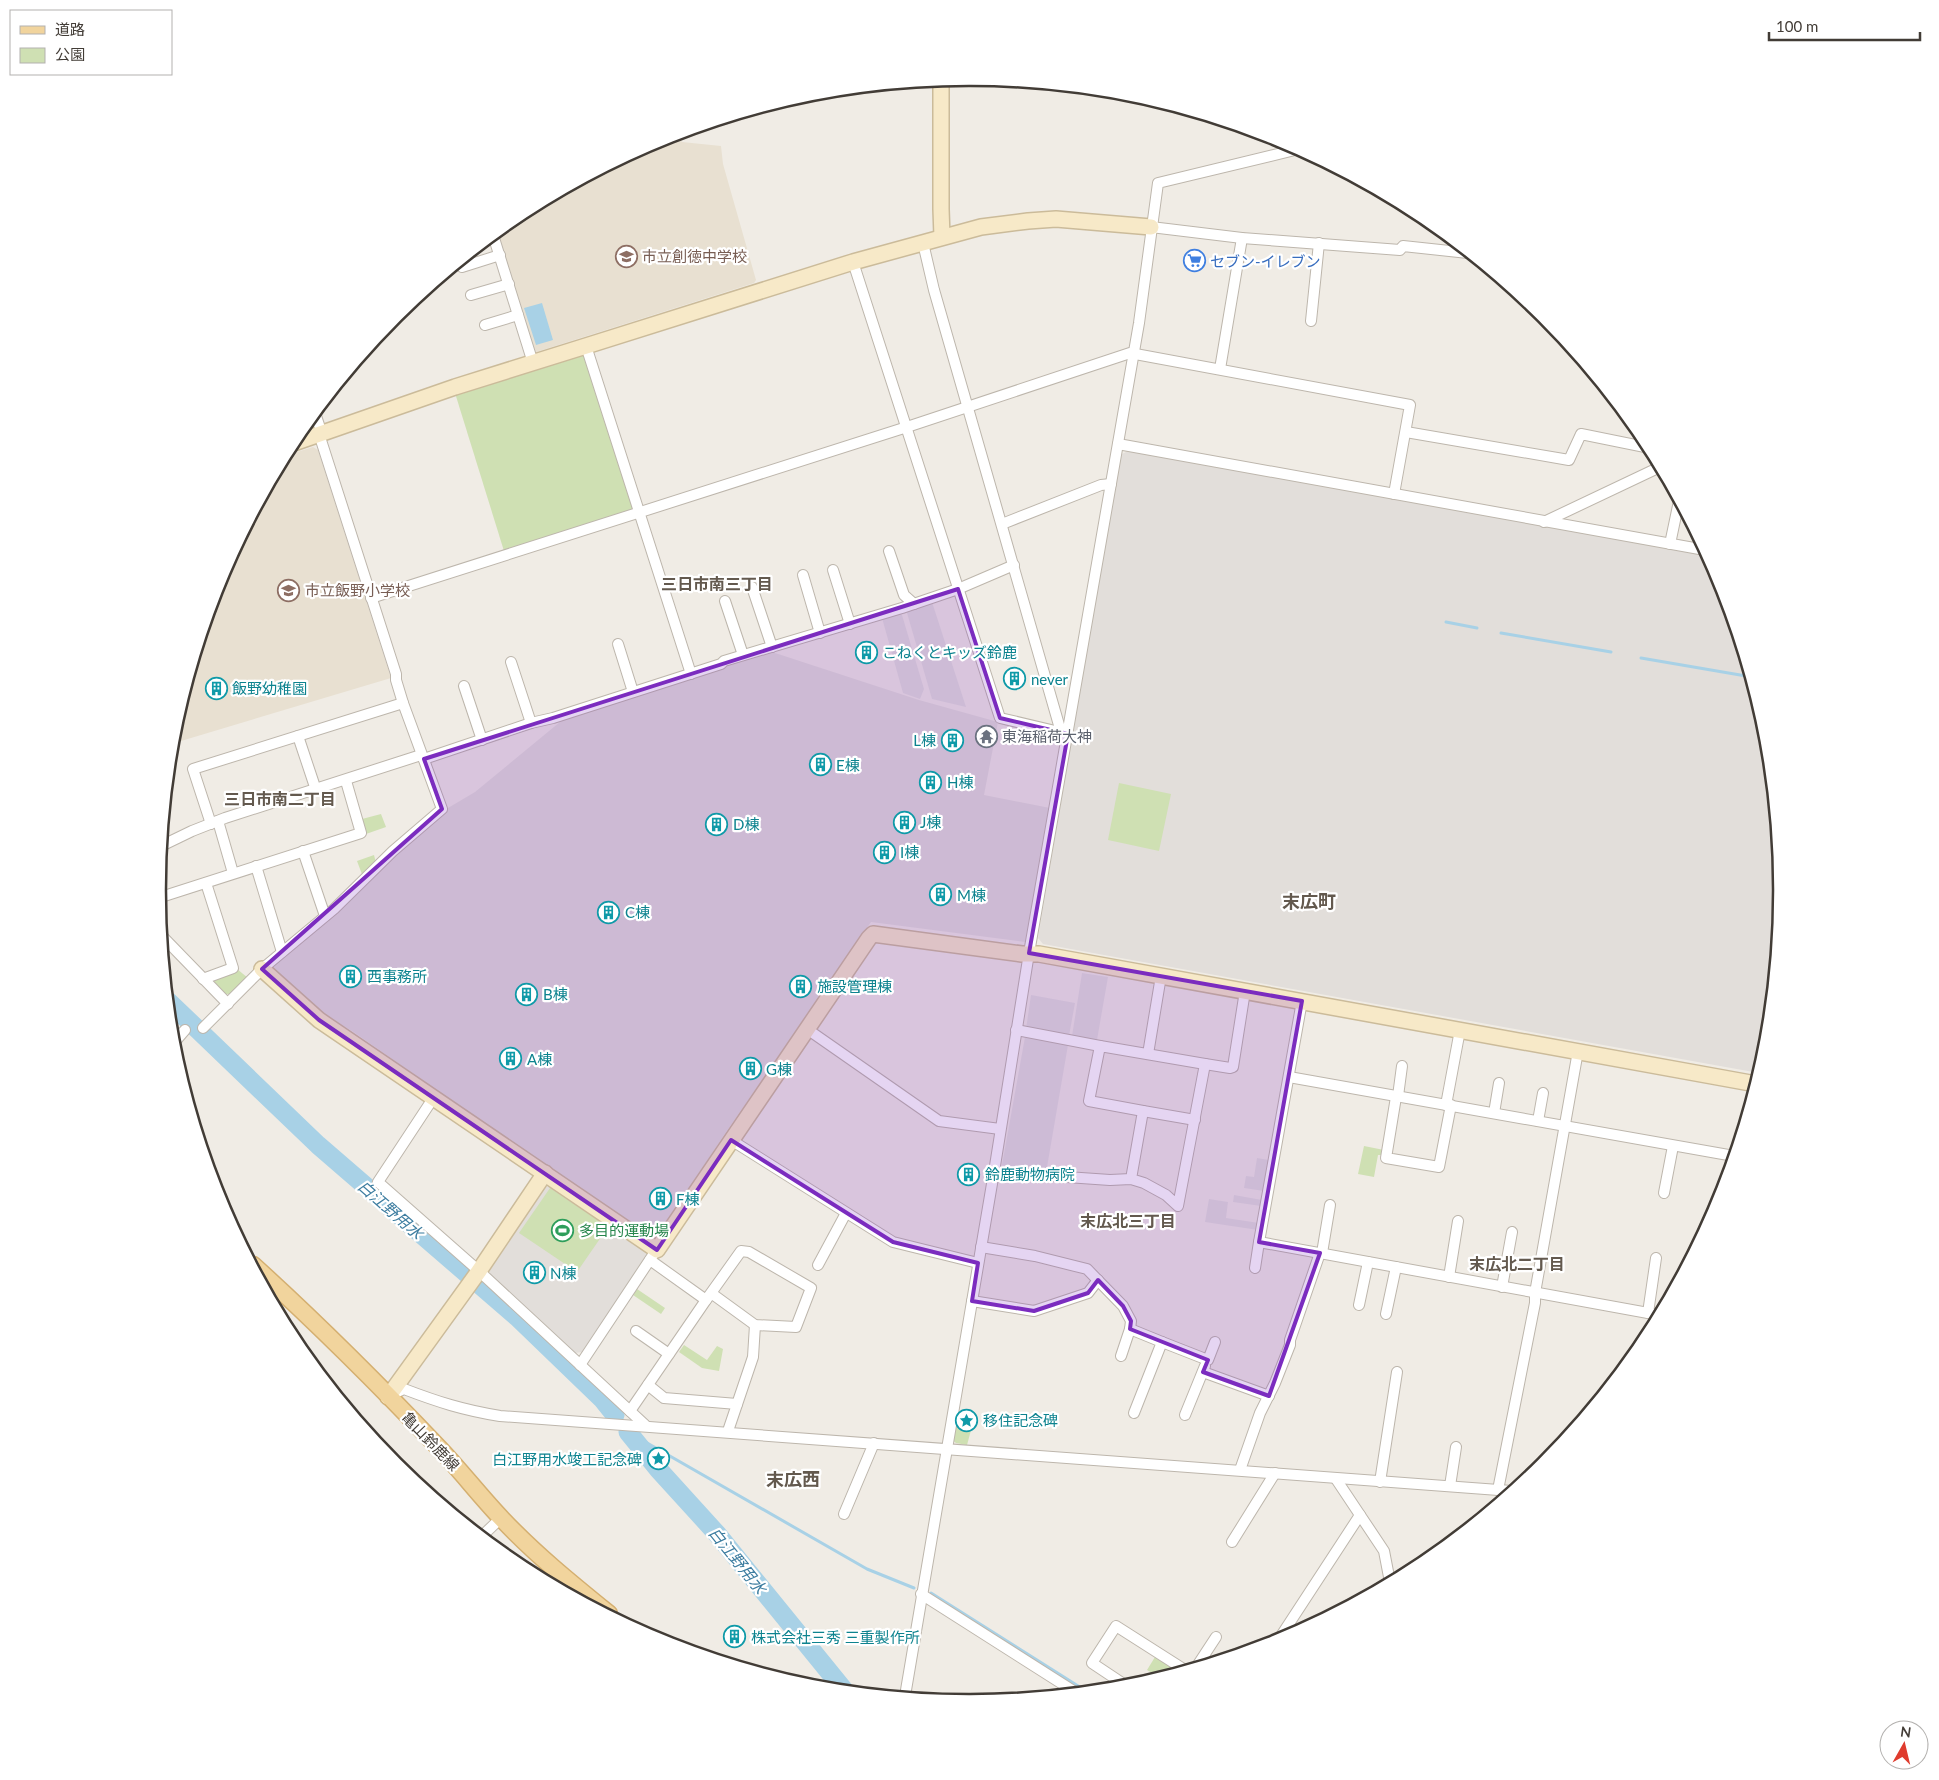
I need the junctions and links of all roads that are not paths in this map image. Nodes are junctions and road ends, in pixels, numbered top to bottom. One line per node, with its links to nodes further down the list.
1 (941, 87): 4 (street)
2 (1287, 152): 3 (street)
3 (1151, 227): 4 (street); 5 (street); 19 (street)
4 (942, 237): 7 (street)
5 (1242, 238): 8 (street); 21 (street)
6 (496, 241): 10 (street)
7 (923, 243): 11 (street); 22 (street)
8 (1319, 243): 9 (street); 16 (street)
9 (1459, 252)
10 (500, 255): 12 (street); 13 (street)
11 (853, 262): 18 (street); 24 (street)
12 (462, 267)
13 (509, 284): 14 (street); 15 (street)
14 (471, 296)
15 (518, 315): 17 (street); 20 (street)
16 (1311, 321)
17 (485, 325)
18 (586, 346): 20 (street); 33 (street)
19 (1134, 354): 21 (street); 22 (street); 28 (street)
20 (533, 363): 26 (street)
21 (1220, 369): 25 (street)
22 (968, 407): 24 (street); 36 (street)
23 (317, 421): 26 (street)
24 (907, 427): 33 (street); 44 (street)
25 (1406, 432): 29 (street); 32 (street)
26 (321, 434): 27 (street); 45 (street)
27 (303, 440)
28 (1118, 444): 31 (street); 32 (street)
29 (1640, 446)
30 (1655, 470): 35 (street)
31 (1111, 484): 36 (street); 59 (street)
32 (1394, 494): 35 (street)
33 (640, 510): 45 (street); 54 (street)
34 (1677, 510): 37 (street)
35 (1544, 522): 37 (street)
36 (1002, 524): 40 (street)
37 (1670, 544): 38 (street)
38 (1696, 549)
39 (889, 551): 47 (street)
40 (1014, 565): 44 (street); 59 (street)
41 (833, 570): 48 (street)
42 (802, 575): 49 (street)
43 (752, 587): 51 (street)
44 (958, 589): 47 (street); 59 (street)
45 (371, 598): 57 (street)
46 (725, 601): 52 (street)
47 (914, 604): 48 (street)
48 (850, 624): 49 (street)
49 (820, 633): 51 (street)
50 (618, 644): 56 (street)
51 (772, 647): 52 (street)
52 (744, 656): 54 (street)
53 (511, 662): 58 (street)
54 (691, 674): 56 (street)
55 (464, 686): 61 (street)
56 (633, 692): 58 (street)
57 (403, 703): 60 (street); 62 (street)
58 (531, 723): 61 (street)
59 (1064, 733): 75 (street)
60 (298, 736): 64 (street); 65 (street)
61 (482, 740): 62 (street)
62 (422, 757): 63 (street); 72 (street)
63 (346, 781): 64 (street); 67 (street)
64 (316, 790): 65 (street)
65 (214, 823): 66 (street); 69 (street)
66 (167, 843)
67 (303, 851): 68 (street); 72 (street)
68 (256, 866): 69 (street); 74 (street)
69 (233, 873): 70 (street)
70 (206, 882): 71 (street); 78 (street)
71 (166, 895)
72 (325, 916): 74 (street)
73 (167, 940): 78 (street)
74 (282, 952): 76 (street)
75 (1029, 953): 77 (street); 83 (street); 85 (street)
76 (262, 969): 81 (street); 97 (street)
77 (1161, 976): 79 (street); 90 (street)
78 (203, 979): 81 (street)
79 (1245, 991): 80 (street); 91 (street)
80 (1302, 1001): 86 (street); 93 (street)
81 (228, 1004): 82 (street)
82 (203, 1028)
83 (807, 1029): 105 (street); 106 (street)
84 (185, 1030): 87 (street)
85 (1016, 1030): 88 (street); 105 (street)
86 (1460, 1030): 89 (street); 99 (street)
87 (179, 1036)
88 (1100, 1046): 90 (street); 100 (street)
89 (1578, 1051): 95 (street); 104 (street)
90 (1148, 1054): 91 (street)
91 (1206, 1064): 102 (street)
92 (1402, 1066): 98 (street)
93 (1289, 1077): 98 (street); 117 (street)
94 (1499, 1083): 101 (street)
95 (1750, 1083)
96 (1543, 1093): 103 (street)
97 (434, 1097): 110 (street); 128 (street)
98 (1397, 1097): 99 (street); 99 (street)
99 (1448, 1105): 101 (street)
100 (1143, 1110): 102 (street); 111 (street)
101 (1494, 1113): 103 (street)
102 (1195, 1120): 111 (street)
103 (1538, 1121): 104 (street)
104 (1566, 1126): 107 (street); 132 (street)
105 (1000, 1129): 109 (street)
106 (731, 1140): 114 (street); 120 (street)
107 (1673, 1146): 108 (street); 112 (street)
108 (1728, 1155)
109 (994, 1172): 111 (street); 118 (street)
110 (545, 1173): 120 (street); 128 (street)
111 (1131, 1179)
112 (1664, 1193)
113 (1330, 1205): 119 (street)
114 (846, 1213): 123 (street); 124 (street)
115 (1458, 1221): 129 (street)
116 (1512, 1232): 131 (street)
117 (1260, 1242): 119 (street); 126 (street)
118 (981, 1247): 123 (street); 130 (street)
119 (1321, 1253): 122 (street); 152 (street)
120 (653, 1255): 133 (street); 147 (street)
121 (1656, 1258): 136 (street)
122 (1368, 1262): 125 (street); 135 (street)
123 (978, 1263): 134 (street)
124 (818, 1265)
125 (1396, 1267): 129 (street); 137 (street)
126 (1255, 1268)
127 (265, 1276): 151 (main road, 亀山鈴鹿線)
128 (475, 1277): 147 (street); 151 (street)
129 (1449, 1277): 131 (street)
130 (1098, 1280): 134 (street); 140 (street)
131 (1502, 1287): 132 (street)
132 (1535, 1293): 136 (street); 167 (street)
133 (709, 1297): 139 (street); 139 (street); 144 (street)
134 (972, 1301): 161 (street)
135 (1359, 1306)
136 (1648, 1313): 138 (street)
137 (1386, 1314)
138 (1652, 1314)
139 (755, 1325): 153 (street)
140 (1130, 1329): 142 (street); 145 (street)
141 (636, 1331): 144 (street)
142 (1162, 1342): 146 (street); 155 (street)
143 (1215, 1342): 146 (street)
144 (669, 1354): 150 (street)
145 (1121, 1356)
146 (1208, 1360): 148 (street)
147 (580, 1365): 154 (street)
148 (1203, 1372): 152 (street); 156 (street)
149 (1397, 1372): 165 (street)
150 (648, 1385): 153 (street); 154 (street)
151 (388, 1396): 157 (street); 171 (main road, 亀山鈴鹿線)
152 (1269, 1396): 162 (street)
153 (737, 1404): 158 (street)
154 (630, 1411): 157 (street)
155 (1134, 1413)
156 (1185, 1415)
157 (645, 1425): 158 (street)
158 (728, 1431): 159 (street)
159 (874, 1443): 161 (street); 169 (street)
160 (1456, 1447): 166 (street)
161 (946, 1448): 162 (street); 175 (street)
162 (1240, 1470): 163 (street)
163 (1275, 1473): 164 (street); 173 (street)
164 (1336, 1479): 165 (street); 170 (street)
165 (1380, 1482): 166 (street)
166 (1450, 1486): 167 (street)
167 (1498, 1490): 168 (street)
168 (1503, 1490)
169 (844, 1514)
170 (1360, 1515): 174 (street); 177 (street)
171 (501, 1518): 172 (street); 176 (main road, 亀山鈴鹿線)
172 (486, 1532)
173 (1232, 1542)
174 (1389, 1575)
175 (921, 1594): 182 (street); 183 (street)
176 (588, 1597)
177 (1285, 1629)
178 (1216, 1637): 179 (street)
179 (1202, 1659)
180 (1178, 1666): 181 (street)
181 (1117, 1680)
182 (1068, 1688)
183 (906, 1691)

